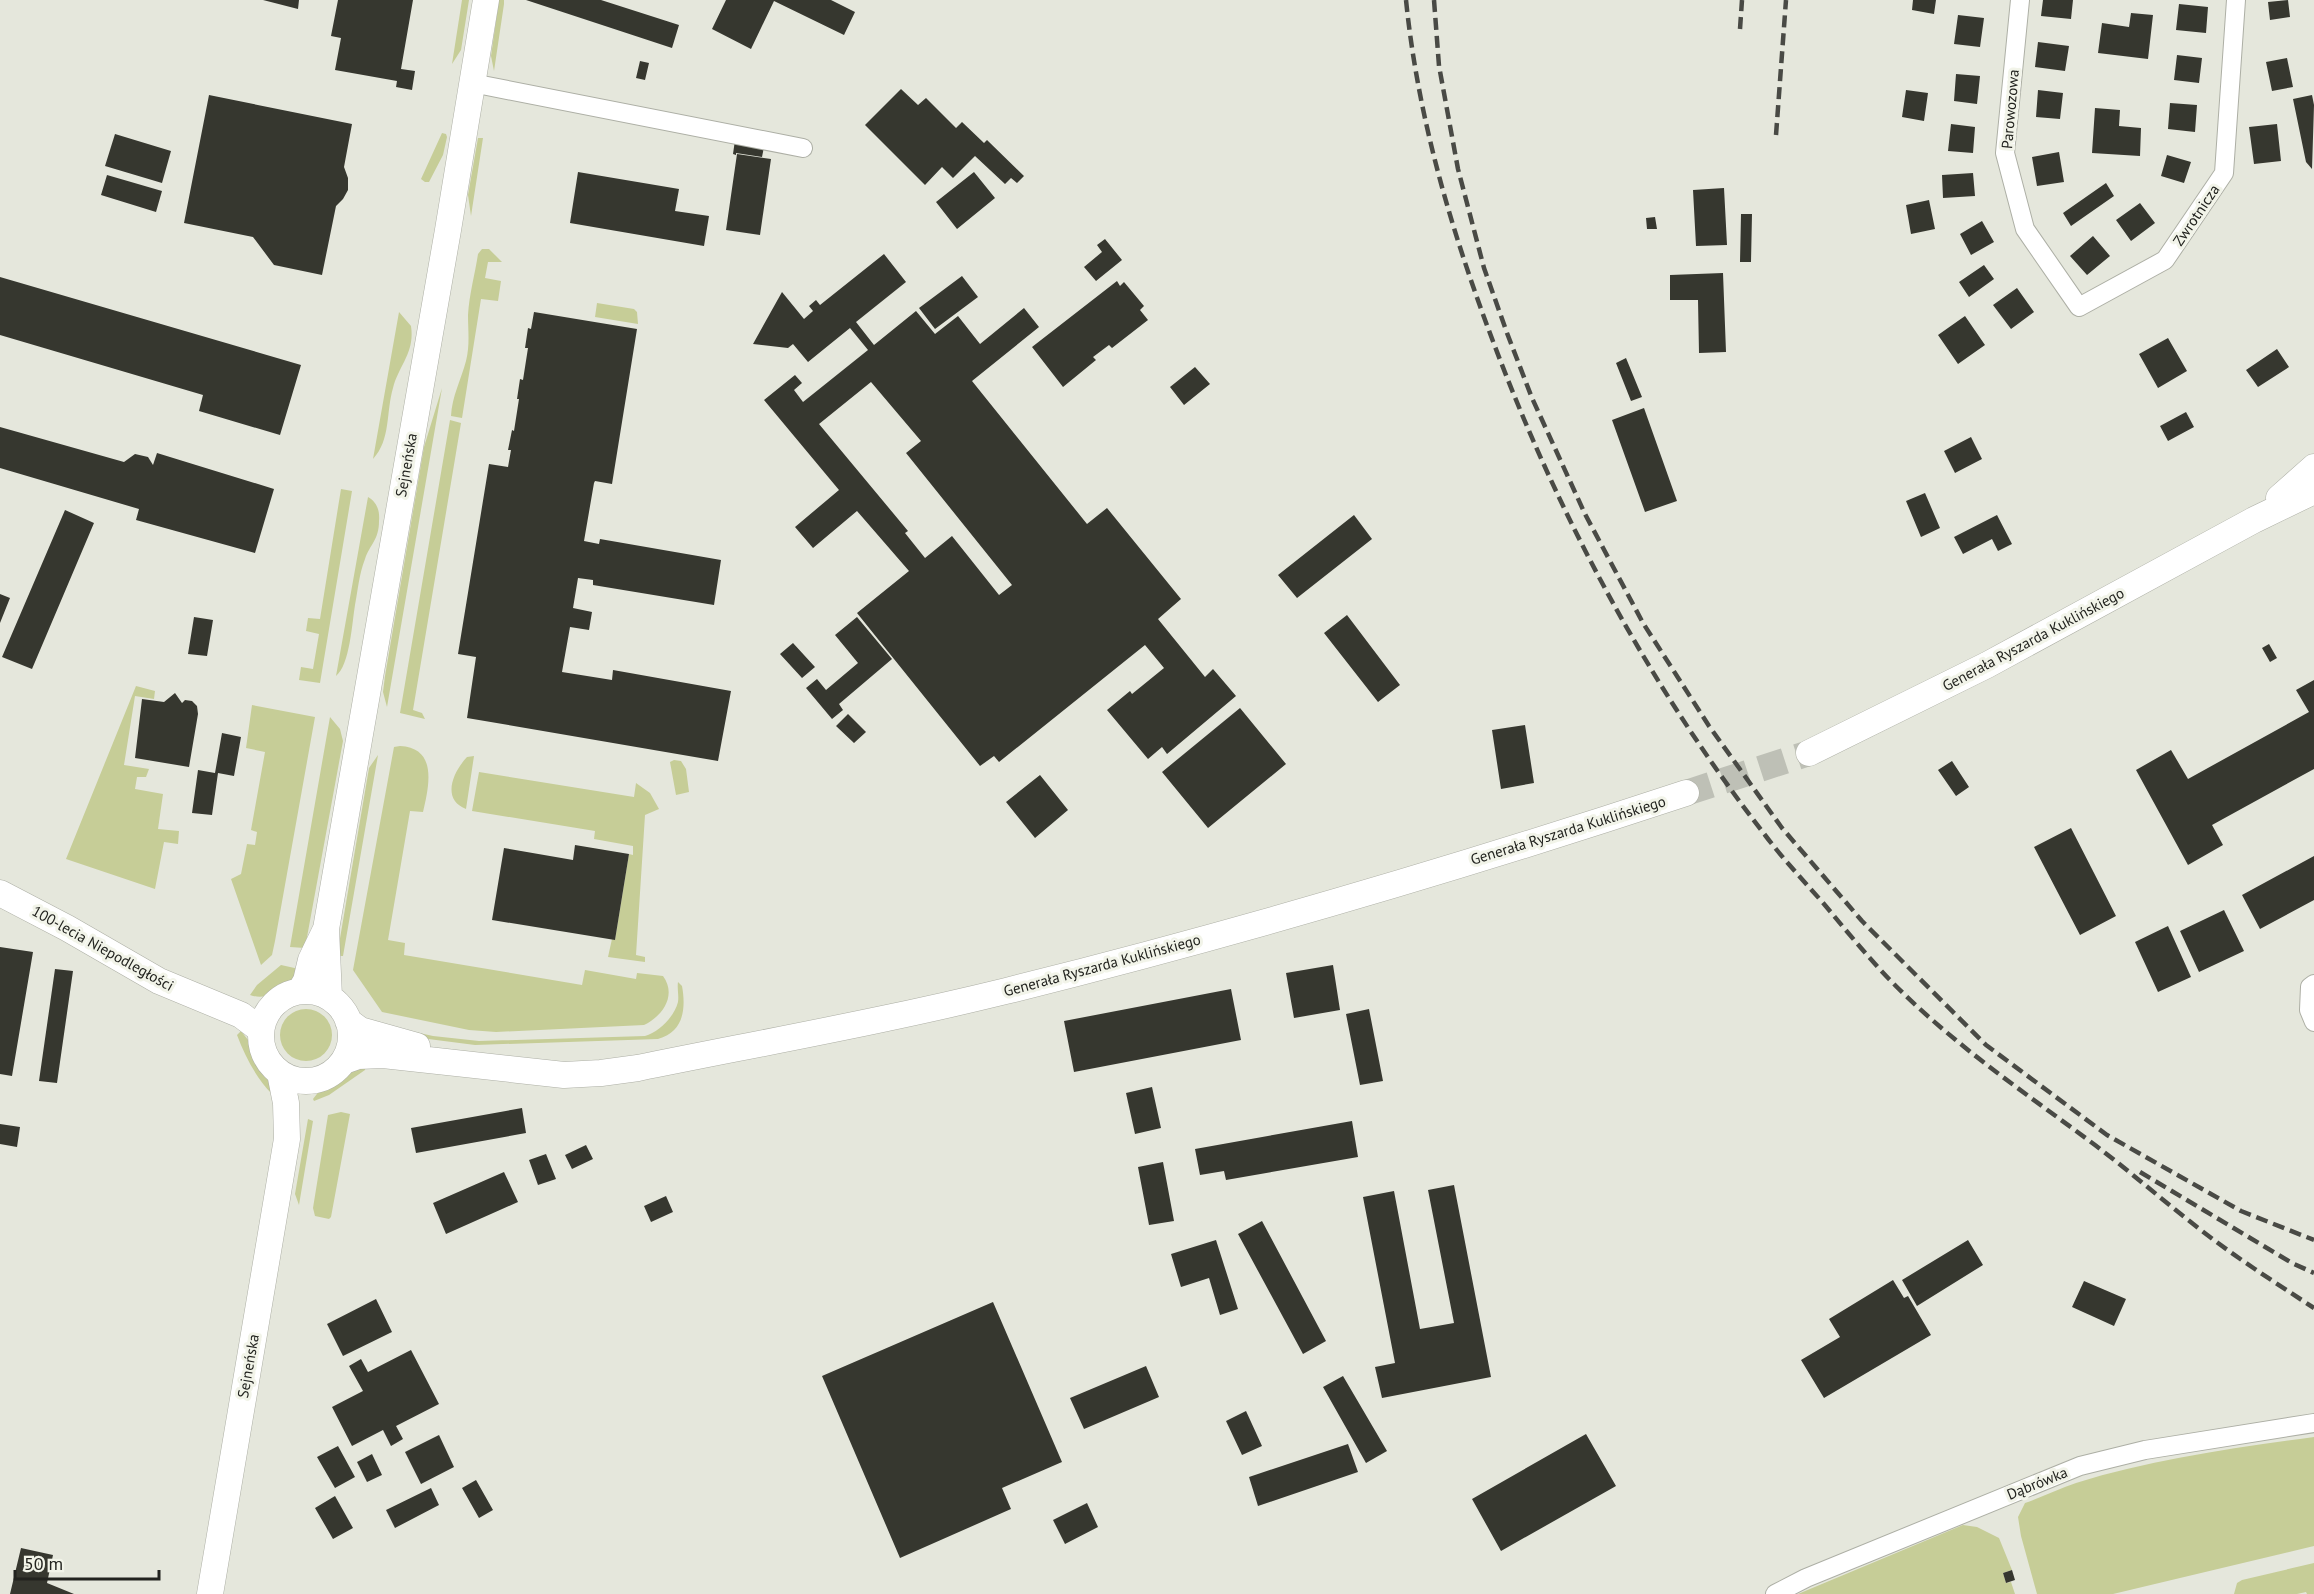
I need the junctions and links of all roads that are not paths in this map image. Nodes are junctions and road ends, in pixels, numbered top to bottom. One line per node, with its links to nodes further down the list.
1 (486, 0): 4 (main road, Sejneńska)
2 (2020, 0): 6 (street, Parowozowa)
3 (2236, 0): 6 (street, Zwrotnicza)
4 (471, 83): 5 (street); 13 (main road, Sejneńska)
5 (803, 148)
6 (2079, 307)
7 (2314, 467): 9 (main road, Generała Ryszarda Kuklińskiego)
8 (2314, 490): 9 (main road, Generała Ryszarda Kuklińskiego)
9 (2254, 520): 10 (main road, Generała Ryszarda Kuklińskiego)
10 (1809, 753)
11 (1686, 793): 21 (main road, Generała Ryszarda Kuklińskiego)
12 (0, 893): 17 (main road, 100-lecia Niepodległości)
13 (326, 929): 15 (main road, Sejneńska); 16 (main road, Sejneńska)
14 (2314, 984): 19 (street)
15 (300, 992): 16 (main road); 17 (main road)
16 (329, 998): 18 (main road)
17 (257, 1018): 22 (main road)
18 (348, 1021): 20 (main road); 21 (main road, Generała Ryszarda Kuklińskiego)
19 (2314, 1022)
20 (344, 1061): 21 (main road, Generała Ryszarda Kuklińskiego); 23 (main road)
21 (505, 1068)
22 (280, 1073): 23 (main road); 24 (main road, Sejneńska)
23 (319, 1080): 24 (main road, Sejneńska)
24 (287, 1139): 26 (main road, Sejneńska)
25 (2314, 1423): 27 (street, Dąbrówka)
26 (210, 1594)
27 (1775, 1594)

